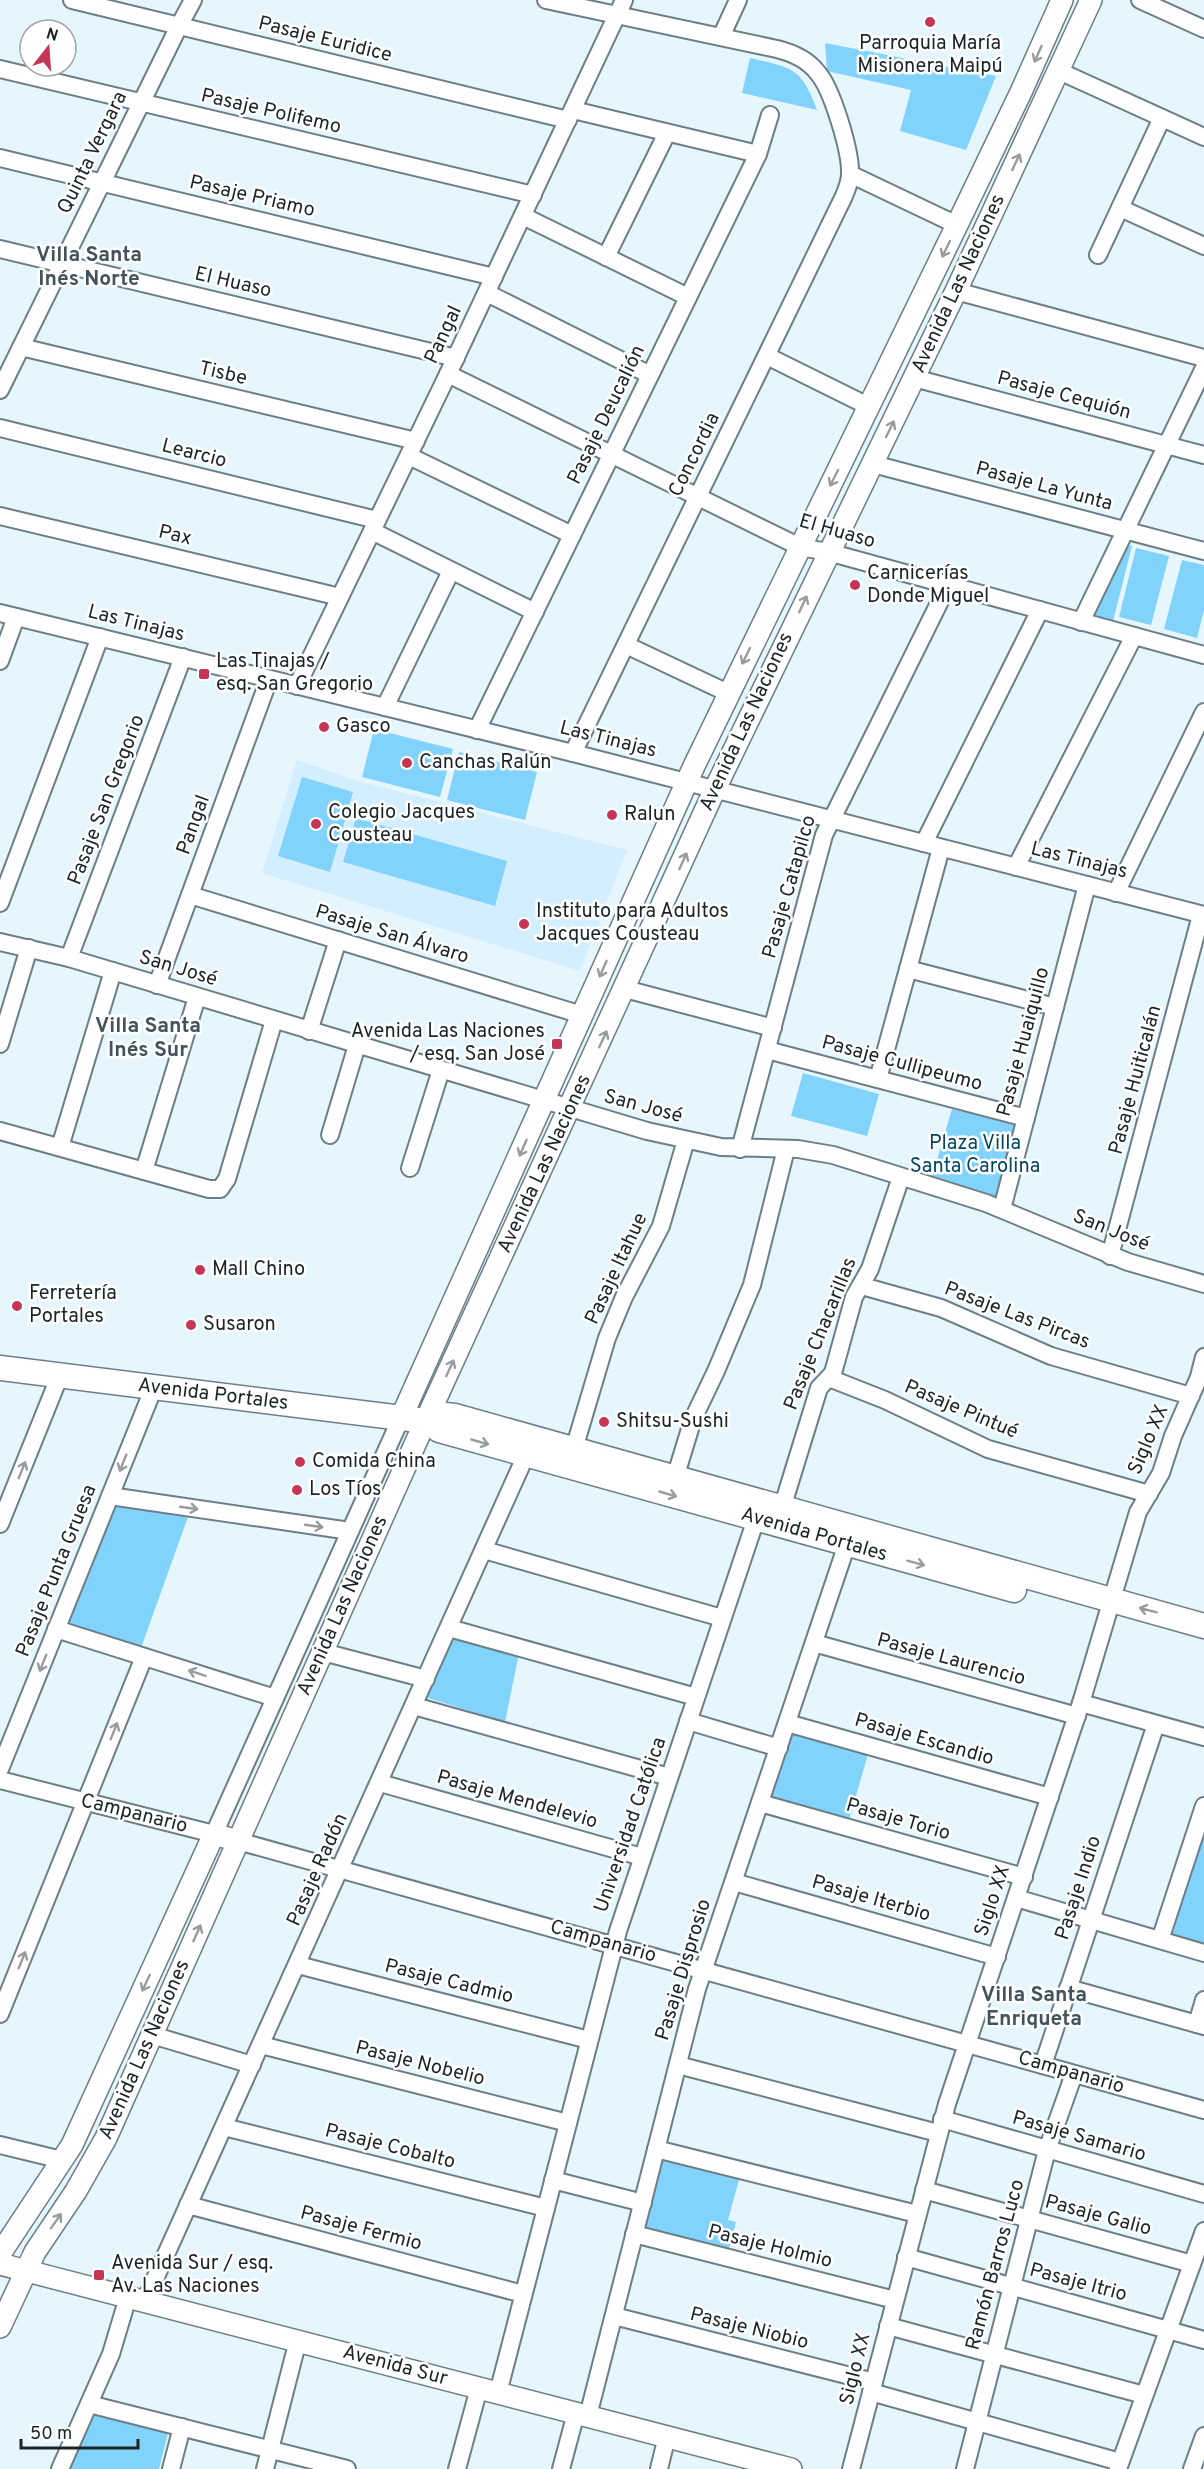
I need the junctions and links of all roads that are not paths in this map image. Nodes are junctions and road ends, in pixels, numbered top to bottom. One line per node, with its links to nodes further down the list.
1 (72, 0): 9 (street, Pasaje Euridice)
2 (194, 0): 9 (street, Quinta Vergara)
3 (546, 0): 8 (street)
4 (738, 0): 11 (street)
5 (1062, 0): 27 (street, Avenida Las Naciones, one-way to 27)
6 (1091, 0): 13 (street, Avenida Las Naciones)
7 (1140, 0): 10 (street)
8 (621, 8): 11 (street); 15 (street, Pangal)
9 (178, 26): 14 (street, Quinta Vergara); 15 (street, Pasaje Euridice)
10 (1204, 29)
11 (721, 37): 22 (street)
12 (0, 69): 14 (street, Pasaje Polifemo)
13 (1059, 71): 17 (street); 34 (street, Avenida Las Naciones, one-way to 13)
14 (141, 104): 23 (street, Quinta Vergara); 24 (street, Pasaje Polifemo)
15 (570, 115): 18 (street, Pasaje Euridice); 24 (street, Pangal)
16 (770, 115): 20 (street, Pasaje Deucalión)
17 (1162, 118): 19 (street); 25 (street)
18 (667, 133): 20 (street, Pasaje Euridice); 31 (street)
19 (1204, 137)
20 (758, 154): 36 (street, Pasaje Deucalión)
21 (0, 158): 23 (street, Pasaje Priamo)
22 (850, 174): 27 (street); 38 (street, Concordia)
23 (102, 183): 32 (street, Quinta Vergara); 33 (street, Pasaje Priamo)
24 (533, 195): 26 (street, Pangal)
25 (1120, 208): 28 (street); 30 (street)
26 (523, 216): 31 (street); 33 (street, Pangal)
27 (957, 225): 46 (street, Avenida Las Naciones, one-way to 46)
28 (1204, 246)
29 (0, 249): 32 (street, El Huaso)
30 (1098, 255)
31 (606, 257): 36 (street)
32 (62, 264): 37 (street, Quinta Vergara); 39 (street, El Huaso)
33 (494, 277): 35 (street, Pangal)
34 (956, 291): 40 (street); 44 (street, Avenida Las Naciones)
35 (487, 293): 39 (street, Pangal); 43 (street)
36 (688, 297): 43 (street, Pasaje Deucalión)
37 (21, 347): 45 (street, Quinta Vergara); 49 (street, Tisbe)
38 (767, 356): 46 (street); 53 (street, Concordia)
39 (456, 358): 42 (street, Pangal)
40 (1204, 358)
41 (1204, 368): 48 (street)
42 (448, 374): 49 (street, Pangal); 50 (street, El Huaso)
43 (650, 375): 50 (street, Pasaje Deucalión)
44 (914, 378): 48 (street, Pasaje Cequión); 52 (street, Avenida Las Naciones, one-way to 44)
45 (0, 390)
46 (870, 407): 58 (street, Avenida Las Naciones, one-way to 58)
47 (0, 428): 55 (street, Learcio)
48 (1167, 445): 51 (street, Pasaje Cequión); 56 (street)
49 (412, 448): 55 (street, Pangal); 57 (street, Tisbe)
50 (611, 455): 53 (street, El Huaso); 57 (street, Pasaje Deucalión)
51 (1204, 455)
52 (873, 464): 56 (street, Pasaje La Yunta); 60 (street, Avenida Las Naciones)
53 (698, 497): 58 (street, El Huaso); 70 (street, Concordia)
54 (0, 516): 63 (street, Pax)
55 (375, 526): 61 (street, Learcio); 63 (street, Pangal)
56 (1125, 531): 59 (street, Pasaje La Yunta); 67 (street)
57 (572, 535): 65 (street, Pasaje Deucalión)
58 (800, 547): 60 (street, El Huaso); 76 (street, Avenida Las Naciones, one-way to 76)
59 (1204, 551)
60 (828, 552): 62 (street, El Huaso); 82 (street, Avenida Las Naciones, one-way to 60)
61 (452, 571): 65 (street, Learcio); 77 (street)
62 (948, 585): 64 (street, El Huaso); 83 (street, Pasaje Catapilco)
63 (340, 597): 75 (street, Pangal)
64 (1040, 610): 67 (street, El Huaso); 84 (street)
65 (535, 612): 79 (street, Pasaje Deucalión)
66 (8, 615): 69 (street, Las Tinajas); 73 (street)
67 (1081, 621): 68 (street, El Huaso)
68 (1134, 636): 71 (street, El Huaso); 86 (street)
69 (100, 637): 72 (street, Las Tinajas); 90 (street)
70 (626, 645): 76 (street); 80 (street, Concordia)
71 (1204, 655)
72 (183, 657): 74 (street, Las Tinajas); 95 (street, Pasaje San Gregorio)
73 (0, 661)
74 (269, 679): 75 (street, Las Tinajas); 89 (street, Pangal)
75 (297, 686): 77 (street, Las Tinajas)
76 (728, 693): 81 (street, Avenida Las Naciones)
77 (385, 707): 79 (street, Las Tinajas)
78 (1204, 712): 88 (street)
79 (477, 730): 80 (street, Las Tinajas)
80 (573, 753): 81 (street, Las Tinajas)
81 (687, 782): 82 (street, Las Tinajas); 102 (street, Avenida Las Naciones, one-way to 102)
82 (715, 789): 83 (street, Las Tinajas); 99 (street, Avenida Las Naciones, one-way to 82)
83 (830, 819): 84 (street, Las Tinajas); 104 (street, Pasaje Catapilco)
84 (924, 843): 85 (street, Las Tinajas)
85 (942, 848): 86 (street, Las Tinajas); 96 (street)
86 (1016, 867): 87 (street, Las Tinajas)
87 (1087, 885): 88 (street, Las Tinajas); 101 (street, Pasaje Huaiquillo)
88 (1116, 892): 91 (street, Las Tinajas)
89 (190, 895): 92 (street, Pasaje San Álvaro); 98 (street, Pangal)
90 (0, 903)
91 (1203, 915): 124 (street, Pasaje Huiticalán)
92 (338, 940): 102 (street, Pasaje San Álvaro); 105 (street)
93 (0, 942): 94 (street, San José)
94 (29, 948): 95 (street, San José); 106 (street)
95 (69, 958): 97 (street, San José)
96 (908, 969): 101 (street); 110 (street)
97 (113, 971): 98 (street, San José); 117 (street)
98 (157, 985): 100 (street, San José)
99 (626, 989): 104 (street); 112 (street, Avenida Las Naciones, one-way to 99)
100 (197, 997): 103 (street, San José); 121 (street)
101 (1055, 1007): 113 (street, Pasaje Huaiquillo)
102 (582, 1015): 111 (street, Avenida Las Naciones)
103 (274, 1020): 105 (street, San José); 121 (street)
104 (773, 1028): 108 (street, Pasaje Catapilco)
105 (309, 1031): 107 (street, San José)
106 (0, 1044)
107 (357, 1045): 109 (street, San José); 115 (street)
108 (767, 1050): 110 (street, Pasaje Cullipeumo); 118 (street, Pasaje Catapilco)
109 (441, 1070): 111 (street, San José); 120 (street)
110 (878, 1079): 113 (street, Pasaje Cullipeumo)
111 (544, 1102): 112 (street, San José); 133 (street, Avenida Las Naciones, one-way to 133)
112 (570, 1109): 116 (street, San José); 134 (street, Avenida Las Naciones, one-way to 112)
113 (1026, 1118): 123 (street, Pasaje Huaiquillo)
114 (0, 1131): 117 (street)
115 (330, 1135)
116 (686, 1140): 118 (street, San José); 135 (street, Pasaje Itahue)
117 (60, 1147): 121 (street)
118 (741, 1149): 119 (street, San José)
119 (786, 1149): 122 (street, San José); 137 (street)
120 (410, 1168)
121 (144, 1171)
122 (901, 1177): 123 (street, San José); 126 (street, Pasaje Chacarillas)
123 (1002, 1209): 124 (street, San José)
124 (1110, 1256): 125 (street, San José)
125 (1204, 1284)
126 (862, 1286): 130 (street, Pasaje Chacarillas); 132 (street, Pasaje Las Pircas)
127 (1204, 1358): 132 (street, Siglo XX)
128 (0, 1368): 129 (main road, Avenida Portales)
129 (60, 1375): 131 (main road, Avenida Portales); 142 (street, one-way to 129)
130 (829, 1378): 138 (street, Pasaje Pintué); 140 (street, Pasaje Chacarillas)
131 (154, 1387): 133 (main road, Avenida Portales); 139 (street, Pasaje Punta Gruesa, one-way to 139)
132 (1191, 1396): 138 (street, Siglo XX)
133 (401, 1418): 134 (main road, Avenida Portales); 143 (street, Avenida Las Naciones)
134 (426, 1421): 135 (main road, Avenida Portales); 136 (main road, Avenida Portales, one-way to 136); 153 (street, Avenida Las Naciones)
135 (574, 1449): 137 (main road, Avenida Portales)
136 (526, 1455): 141 (main road, Avenida Portales, one-way to 141); 145 (street, Pasaje Radón)
137 (675, 1478): 140 (main road, Avenida Portales)
138 (1149, 1494): 146 (street, Siglo XX)
139 (110, 1496): 143 (street, one-way to 143); 150 (street, Pasaje Punta Gruesa)
140 (782, 1508): 146 (main road, Avenida Portales)
141 (756, 1519): 144 (main road, Avenida Portales); 147 (street, Universidad Católica)
142 (0, 1524)
143 (350, 1531): 156 (street, Avenida Las Naciones)
144 (847, 1544): 146 (main road, Avenida Portales, one-way to 146); 151 (street, Pasaje Disprosio)
145 (484, 1550): 147 (street); 149 (street, Pasaje Radón)
146 (1111, 1608): 148 (main road, Avenida Portales, one-way to 146); 152 (main road, Avenida Portales); 161 (street, Siglo XX)
147 (723, 1618): 158 (street, Universidad Católica)
148 (1204, 1626)
149 (449, 1628): 155 (street, Pasaje Radón); 158 (street)
150 (56, 1629): 154 (street); 167 (street, Pasaje Punta Gruesa, one-way to 167)
151 (814, 1643): 161 (street, Pasaje Laurencio); 163 (street, Pasaje Disprosio)
152 (1204, 1643)
153 (323, 1652): 155 (street); 157 (street, Avenida Las Naciones)
154 (144, 1657): 159 (street, one-way to 154); 172 (street, one-way to 154)
155 (426, 1679): 160 (street, Pasaje Radón)
156 (283, 1682): 157 (street); 159 (street, Avenida Las Naciones)
157 (305, 1692): 176 (street, Avenida Las Naciones)
158 (696, 1697): 162 (street, Universidad Católica)
159 (275, 1698): 175 (street, Avenida Las Naciones)
160 (414, 1706): 168 (street); 170 (street, Pasaje Radón)
161 (1079, 1710): 164 (street, Pasaje Laurencio); 171 (street, Siglo XX)
162 (688, 1721): 166 (street); 168 (street, Universidad Católica)
163 (787, 1723): 166 (street, Pasaje Disprosio); 171 (street, Pasaje Escandio)
164 (1156, 1724): 165 (street, Pasaje Laurencio); 182 (street, Pasaje Indio)
165 (1204, 1737)
166 (779, 1748): 173 (street, Pasaje Disprosio)
167 (0, 1769)
168 (669, 1777): 177 (street, Universidad Católica)
169 (0, 1780): 172 (street, Campanario)
170 (380, 1783): 177 (street, Pasaje Mendelevio); 178 (street, Pasaje Radón)
171 (1050, 1797): 179 (street, Siglo XX)
172 (86, 1801): 175 (street, Campanario); 191 (street, one-way to 172)
173 (760, 1803): 179 (street, Pasaje Torio); 180 (street, Pasaje Disprosio)
174 (1204, 1809): 183 (street)
175 (214, 1834): 176 (street, Campanario); 208 (street, Avenida Las Naciones, one-way to 208)
176 (238, 1841): 178 (street, Campanario); 193 (street, Avenida Las Naciones, one-way to 176)
177 (642, 1857): 184 (street, Universidad Católica)
178 (341, 1870): 184 (street, Campanario); 187 (street, Pasaje Radón)
179 (1024, 1877): 181 (street, Siglo XX)
180 (734, 1882): 186 (street, Pasaje Iterbio); 188 (street, Pasaje Disprosio)
181 (1016, 1898): 182 (street); 186 (street, Siglo XX)
182 (1091, 1920): 183 (street); 189 (street, Pasaje Indio)
183 (1160, 1940): 185 (street)
184 (614, 1946): 188 (street, Campanario); 194 (street, Universidad Católica)
185 (1204, 1953)
186 (997, 1957): 195 (street, Siglo XX)
187 (298, 1965): 194 (street, Pasaje Cadmio); 196 (street, Pasaje Radón)
188 (704, 1971): 195 (street, Campanario); 199 (street, Pasaje Disprosio)
189 (1068, 1988): 192 (street); 198 (street, Pasaje Indio)
190 (1204, 2000): 192 (street)
191 (0, 2014)
192 (1200, 2025)
193 (152, 2035): 197 (street); 223 (street, Avenida Las Naciones, one-way to 193)
194 (589, 2040): 202 (street, Universidad Católica)
195 (968, 2044): 198 (street, Campanario); 203 (street, Siglo XX)
196 (261, 2045): 197 (street, Pasaje Radón); 202 (street, Pasaje Nobelio)
197 (252, 2065): 204 (street, Pasaje Radón)
198 (1043, 2065): 200 (street, Campanario)
199 (678, 2066): 203 (street, Pasaje Samario); 206 (street, Pasaje Disprosio)
200 (1074, 2074): 201 (street, Campanario); 207 (street, Ramón Barros Luco)
201 (1204, 2110)
202 (568, 2123): 209 (street, Universidad Católica)
203 (940, 2126): 207 (street, Pasaje Samario); 210 (street, Siglo XX)
204 (224, 2127): 213 (street, Pasaje Radón); 214 (street, Pasaje Cobalto)
205 (0, 2145): 208 (street)
206 (656, 2149): 212 (street, Pasaje Disprosio); 215 (street)
207 (1047, 2150): 211 (street, Pasaje Samario); 216 (street, Ramón Barros Luco)
208 (62, 2160): 219 (street, Avenida Las Naciones)
209 (553, 2180): 212 (street); 214 (street, Universidad Católica)
210 (924, 2190): 215 (street, Siglo XX); 216 (street, Pasaje Galio)
211 (1204, 2194)
212 (643, 2203): 218 (street, Pasaje Disprosio)
213 (188, 2205): 225 (street, Pasaje Fermio); 226 (street, Pasaje Radón)
214 (546, 2208): 225 (street, Universidad Católica)
215 (917, 2214): 220 (street, Siglo XX)
216 (1029, 2219): 222 (street, Pasaje Galio); 224 (street, Ramón Barros Luco)
217 (1204, 2231): 222 (street)
218 (634, 2234): 227 (street, Pasaje Holmio); 228 (street, Pasaje Disprosio)
219 (0, 2254)
220 (906, 2257): 224 (street, Pasaje Itrio); 227 (street, Siglo XX)
221 (0, 2264): 223 (street, Avenida Sur)
222 (1192, 2264): 231 (street)
223 (25, 2271): 226 (street, Avenida Sur); 230 (street, Avenida Las Naciones)
224 (1012, 2287): 231 (street, Pasaje Itrio); 234 (street, Ramón Barros Luco)
225 (524, 2294): 236 (street, Universidad Católica)
226 (136, 2299): 232 (street, Avenida Sur); 238 (street, Pasaje Radón)
227 (895, 2300): 229 (street, Siglo XX)
228 (614, 2316): 235 (street, Pasaje Niobio); 239 (street, Pasaje Disprosio)
229 (888, 2325): 234 (street); 235 (street, Siglo XX)
230 (0, 2327)
231 (1168, 2330): 233 (street, Pasaje Itrio); 237 (street)
232 (298, 2340): 236 (street, Avenida Sur); 244 (street)
233 (1204, 2340)
234 (994, 2355): 237 (street); 240 (street, Ramón Barros Luco)
235 (873, 2387): 240 (street, Pasaje Niobio); 254 (street, Siglo XX)
236 (488, 2390): 239 (street, Avenida Sur); 250 (street, Universidad Católica)
237 (1144, 2395): 245 (street)
238 (89, 2404): 241 (street); 246 (street, Pasaje Radón)
239 (582, 2414): 242 (street, Avenida Sur); 251 (street, Pasaje Disprosio)
240 (977, 2422): 245 (street, Pasaje Niobio); 255 (street, Ramón Barros Luco)
241 (182, 2427): 244 (street); 247 (street)
242 (667, 2436): 252 (street); 253 (street, Avenida Sur)
243 (1204, 2436): 256 (street)
244 (270, 2449): 248 (street); 249 (street)
245 (1119, 2466)
246 (60, 2469)
247 (171, 2469)
248 (265, 2469)
249 (347, 2469)
250 (458, 2469)
251 (561, 2469)
252 (658, 2469)
253 (790, 2469)
254 (851, 2469)
255 (965, 2469)
256 (1192, 2469)

